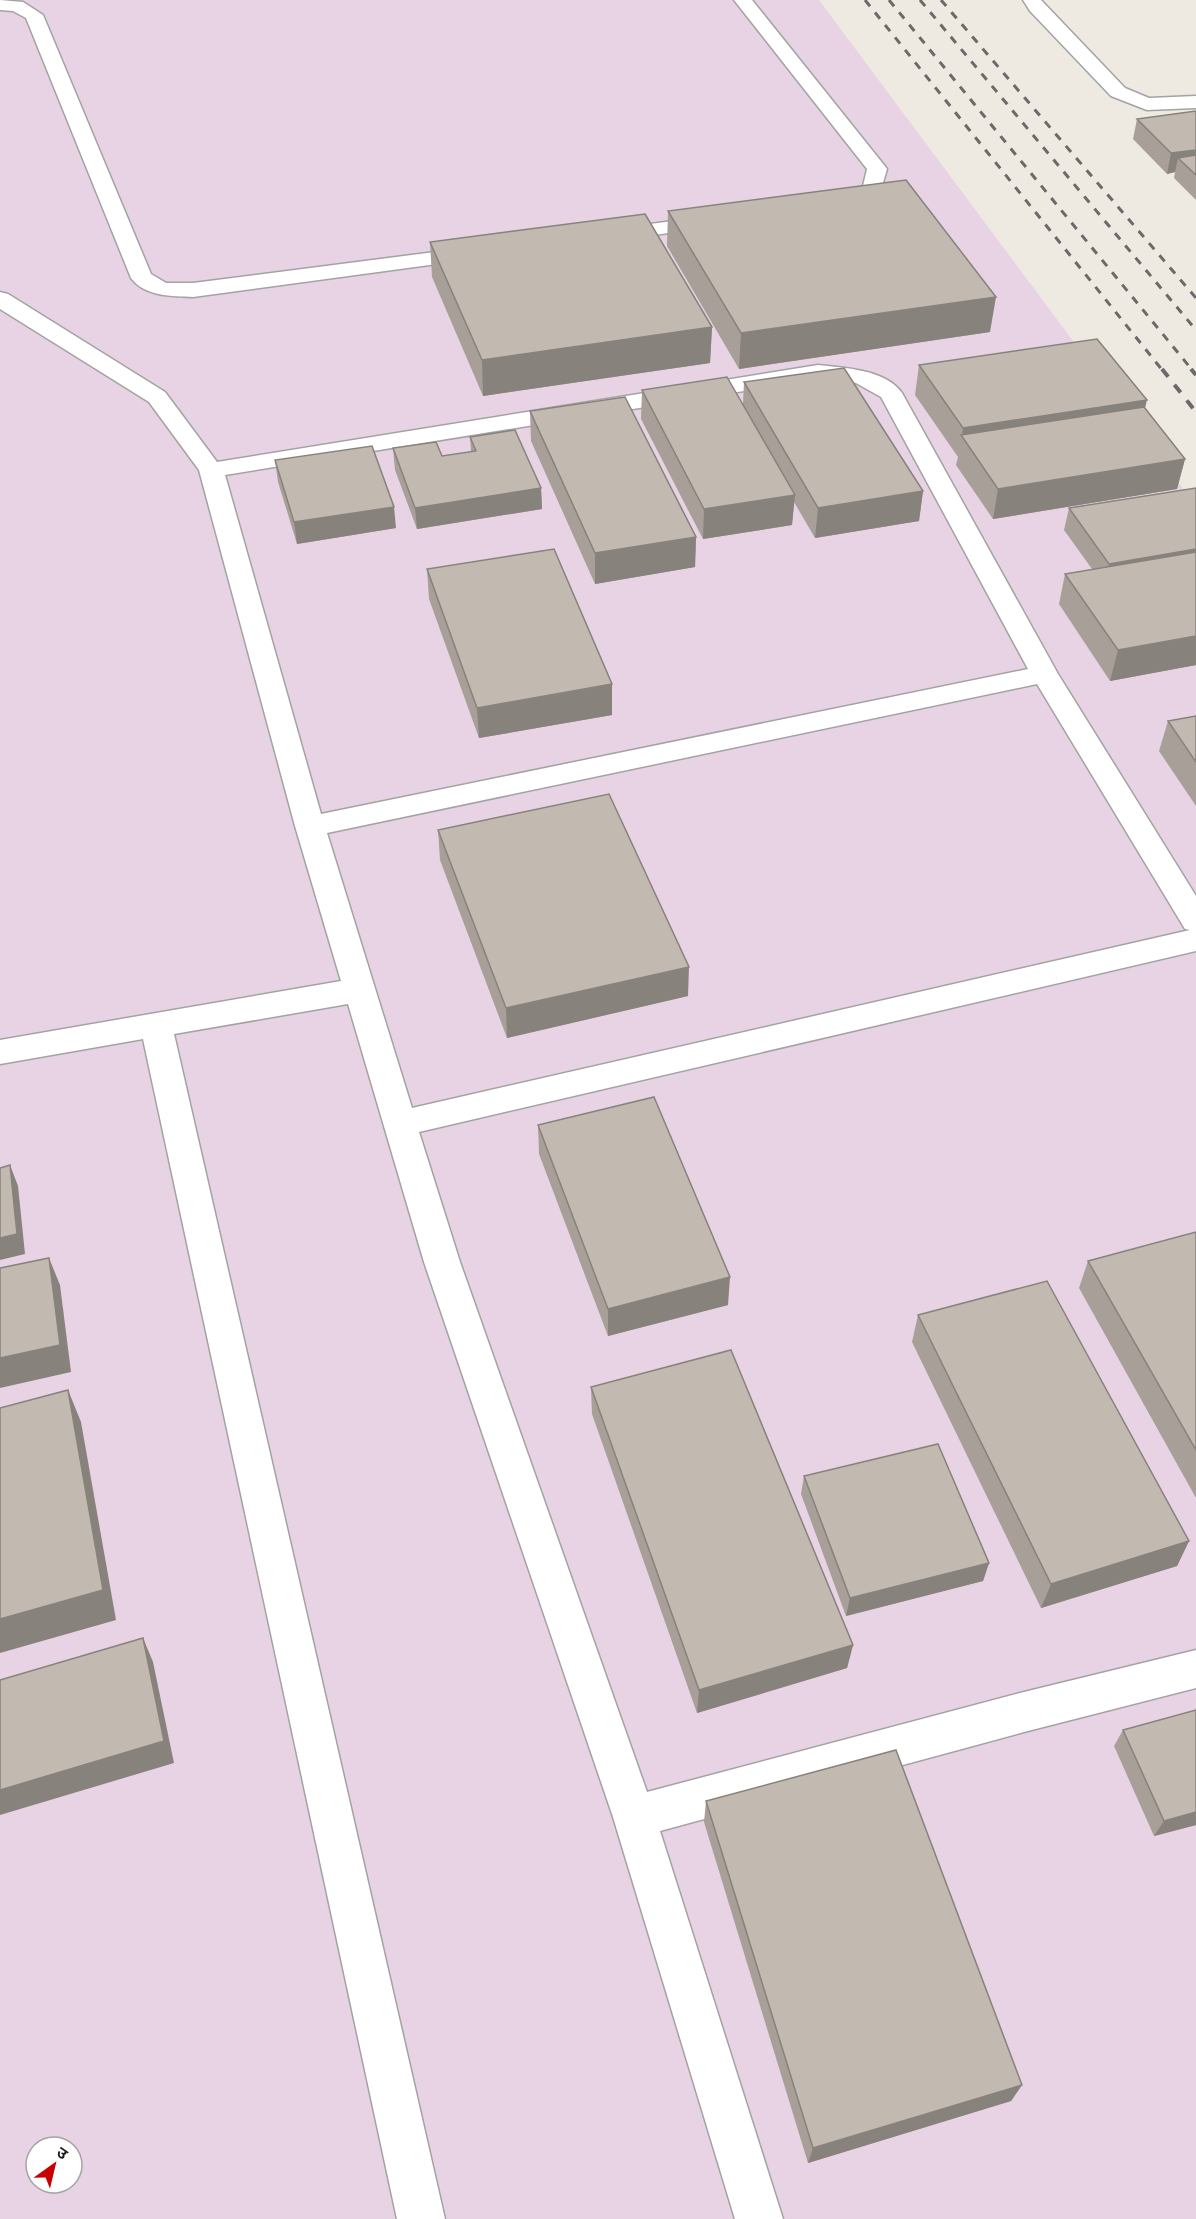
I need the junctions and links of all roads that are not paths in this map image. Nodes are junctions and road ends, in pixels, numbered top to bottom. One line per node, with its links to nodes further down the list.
1 (742, 0): 5 (street)
2 (1032, 0): 4 (street)
3 (0, 5): 8 (street)
4 (1196, 102)
5 (818, 208)
6 (735, 219): 7 (street)
7 (594, 237)
8 (488, 251)
9 (0, 299): 10 (street)
10 (212, 470): 11 (street); 12 (street)
11 (1044, 674): 12 (street); 13 (street)
12 (310, 826): 15 (street)
13 (1196, 921)
14 (1196, 940): 18 (street)
15 (359, 990): 16 (street); 18 (street)
16 (156, 1026): 17 (street); 21 (street)
17 (0, 1053)
18 (400, 1124): 20 (street)
19 (1196, 1669): 20 (street)
20 (634, 1818): 22 (street)
21 (421, 2219)
22 (759, 2219)

